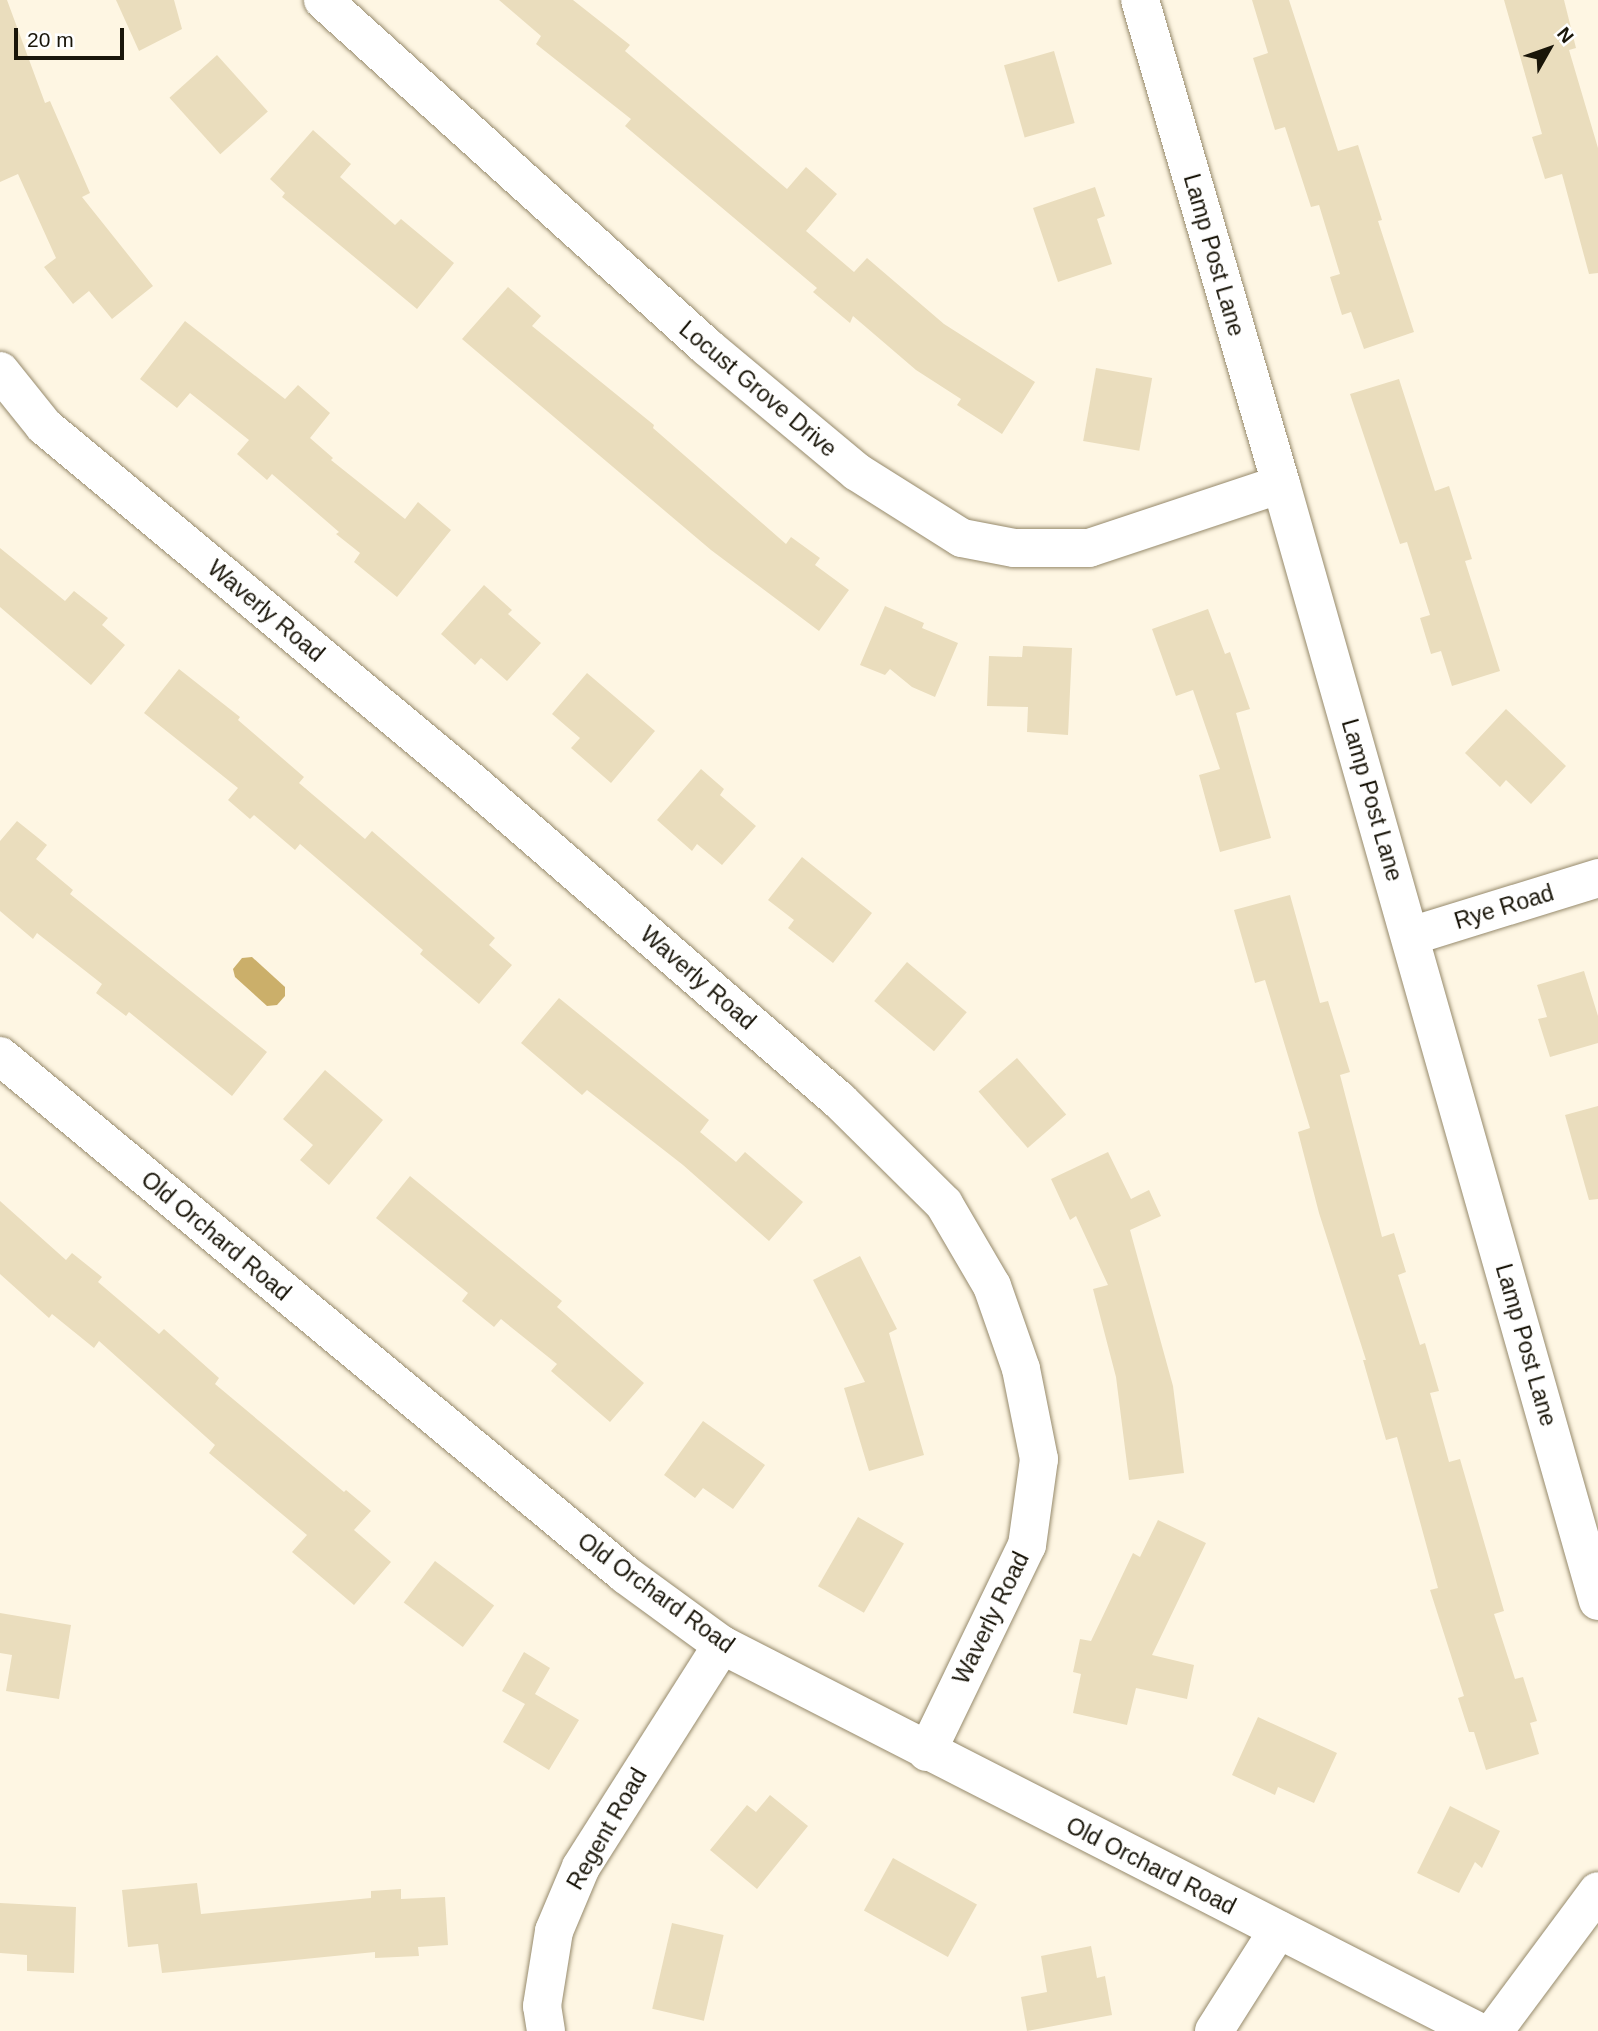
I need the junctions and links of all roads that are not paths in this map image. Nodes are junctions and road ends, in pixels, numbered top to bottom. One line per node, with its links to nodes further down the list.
1 (323, 0): 4 (street, Locust Grove Drive)
2 (1140, 0): 4 (street, Lamp Post Lane)
3 (0, 371): 10 (street, Waverly Road)
4 (1281, 484): 6 (street, Lamp Post Lane)
5 (1598, 878): 6 (street, Rye Road)
6 (1410, 936): 8 (street, Lamp Post Lane)
7 (0, 1056): 9 (street, Old Orchard Road)
8 (1598, 1601)
9 (722, 1645): 10 (street, Old Orchard Road); 13 (street, Regent Road)
10 (926, 1752): 12 (street, Old Orchard Road)
11 (1598, 1891): 16 (street)
12 (1278, 1930): 14 (street); 15 (street, Old Orchard Road)
13 (546, 2031)
14 (1214, 2031)
15 (1477, 2031)
16 (1494, 2031)

